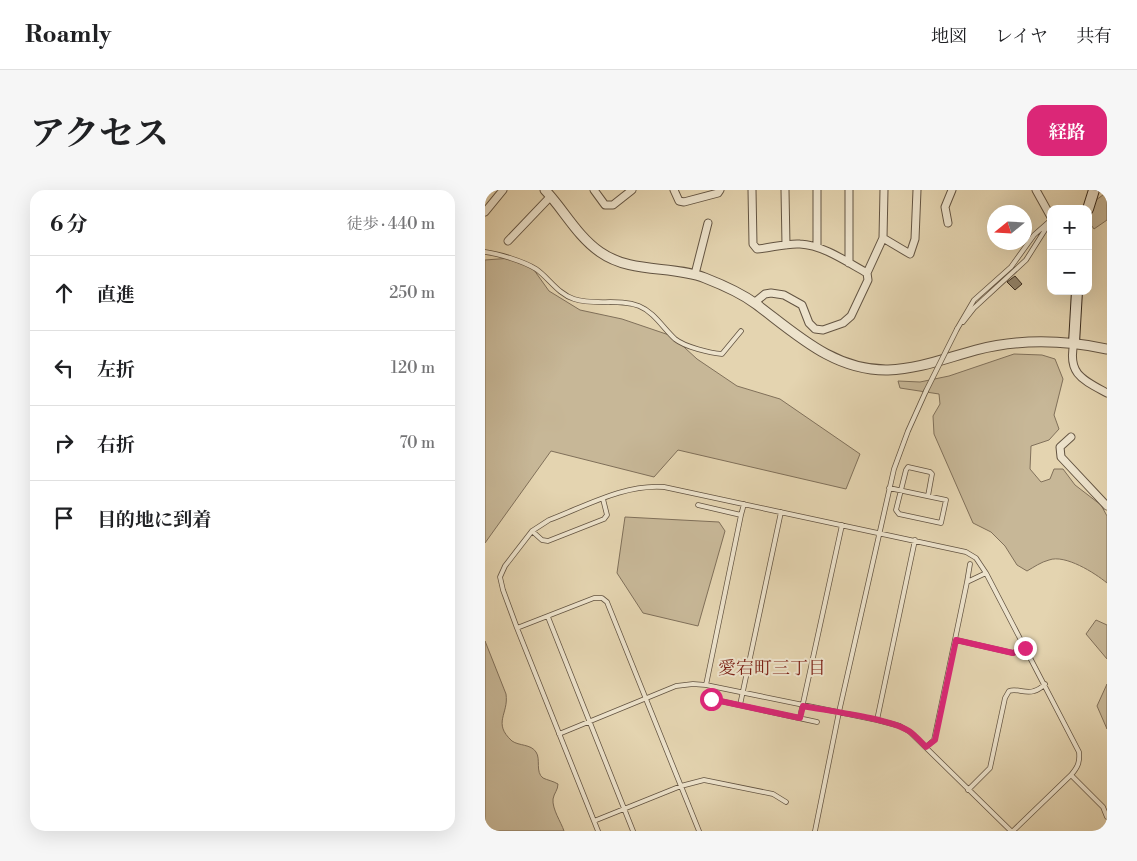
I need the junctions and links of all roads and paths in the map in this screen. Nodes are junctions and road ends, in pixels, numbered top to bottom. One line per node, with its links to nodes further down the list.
1 (503, 190): 17 (street)
2 (594, 190): 3 (street)
3 (632, 190)
4 (673, 190): 5 (street)
5 (720, 190)
6 (752, 190): 25 (street)
7 (785, 190): 25 (street)
8 (817, 190): 26 (street)
9 (849, 190): 28 (street)
10 (884, 190): 23 (street)
11 (917, 190): 23 (street)
12 (952, 190): 20 (street)
13 (1035, 190): 18 (street)
14 (1094, 190): 16 (main road)
15 (548, 193): 24 (street); 30 (street)
16 (1089, 205)
17 (485, 212)
18 (1047, 212)
19 (708, 223): 30 (street)
20 (948, 223)
21 (1047, 223): 33 (lane)
22 (1047, 226): 33 (lane)
23 (883, 238): 29 (street)
24 (507, 241)
25 (786, 245): 26 (street)
26 (817, 247): 28 (street)
27 (485, 252): 34 (lane)
28 (849, 263): 29 (street)
29 (867, 273): 32 (street)
30 (695, 274): 32 (street)
31 (1077, 295): 35 (main road)
32 (754, 303): 35 (street)
33 (957, 329): 39 (lane, bridge)
34 (741, 331)
35 (1074, 344): 36 (street); 37 (street)
36 (1107, 349)
37 (1107, 393)
38 (1071, 438): 45 (street)
39 (889, 488): 40 (lane); 50 (lane)
40 (901, 490): 41 (lane); 41 (lane); 41 (lane)
41 (928, 496)
42 (603, 499): 43 (lane); 49 (lane); 49 (lane)
43 (744, 504): 46 (lane); 47 (lane)
44 (698, 505): 47 (lane)
45 (1107, 506)
46 (781, 512): 48 (lane); 61 (lane)
47 (741, 515): 60 (lane)
48 (842, 525): 50 (lane); 65 (lane)
49 (532, 531): 56 (lane)
50 (879, 533): 51 (lane); 66 (lane)
51 (915, 540): 53 (lane); 68 (lane)
52 (970, 564): 54 (lane)
53 (986, 573): 54 (lane); 58 (lane)
54 (967, 582): 57 (lane)
55 (548, 617): 56 (lane); 62 (lane); 69 (lane)
56 (517, 628): 71 (lane)
57 (956, 640): 58 (lane); 72 (lane)
58 (1025, 648): 59 (lane)
59 (1045, 684): 73 (lane); 75 (lane)
60 (705, 685): 61 (lane); 62 (lane)
61 (742, 692): 64 (lane); 65 (lane)
62 (646, 699): 69 (lane); 74 (lane)
63 (711, 699): 64 (lane)
64 (740, 705): 67 (lane)
65 (803, 706): 66 (lane); 67 (lane)
66 (839, 712): 68 (lane); 83 (lane)
67 (800, 718): 70 (lane)
68 (877, 720): 72 (lane)
69 (589, 722): 71 (lane); 77 (lane)
70 (817, 722)
71 (559, 734): 79 (lane)
72 (926, 747): 75 (lane)
73 (1071, 775): 78 (lane); 84 (lane)
74 (681, 786): 76 (lane); 77 (lane); 82 (lane)
75 (968, 790): 84 (lane)
76 (786, 802)
77 (624, 809): 79 (lane); 81 (lane)
78 (1107, 817)
79 (594, 821): 80 (lane)
80 (597, 831)
81 (633, 831)
82 (699, 831)
83 (815, 831)
84 (1012, 831)

